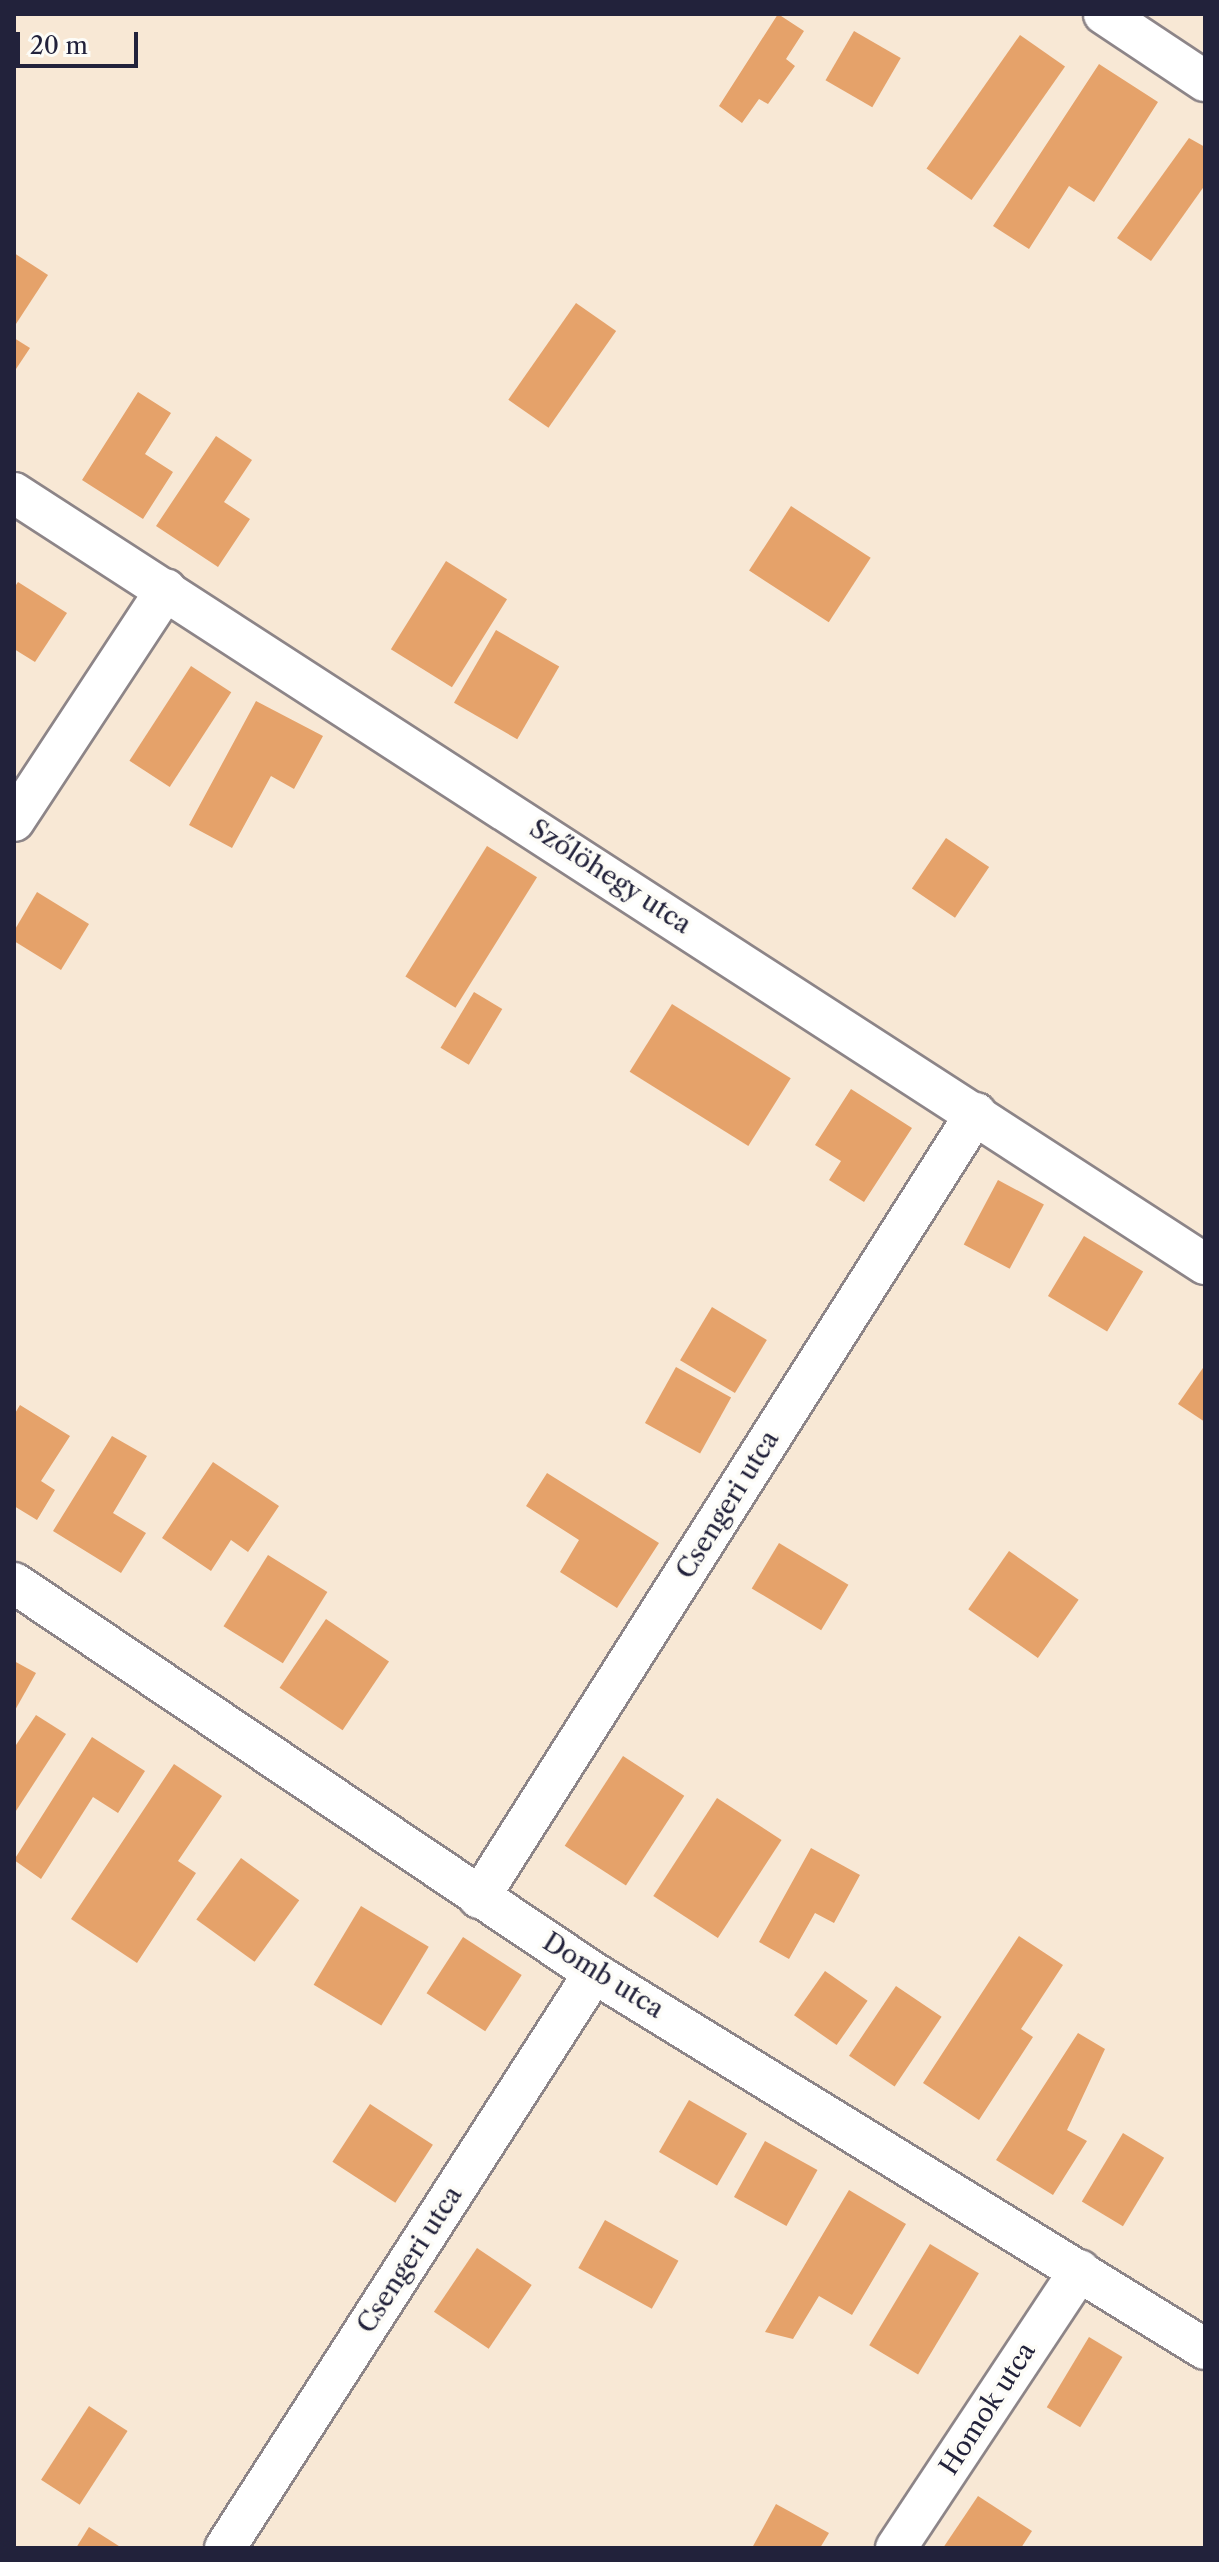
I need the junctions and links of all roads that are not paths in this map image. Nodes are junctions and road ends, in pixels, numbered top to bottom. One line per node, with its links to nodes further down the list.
1 (1104, 14): 2 (street)
2 (1205, 81)
3 (14, 493): 4 (street, Szőlöhegy utca)
4 (166, 590): 5 (street); 6 (street, Szőlöhegy utca)
5 (14, 821)
6 (976, 1113): 7 (street, Szőlöhegy utca); 9 (street, Csengeri utca)
7 (1205, 1264)
8 (14, 1583): 9 (street, Domb utca)
9 (479, 1898): 10 (street, Domb utca)
10 (594, 1973): 11 (street, Domb utca); 13 (street, Csengeri utca)
11 (1080, 2270): 12 (street, Domb utca); 14 (street, Homok utca)
12 (1205, 2349)
13 (225, 2548)
14 (896, 2548)

